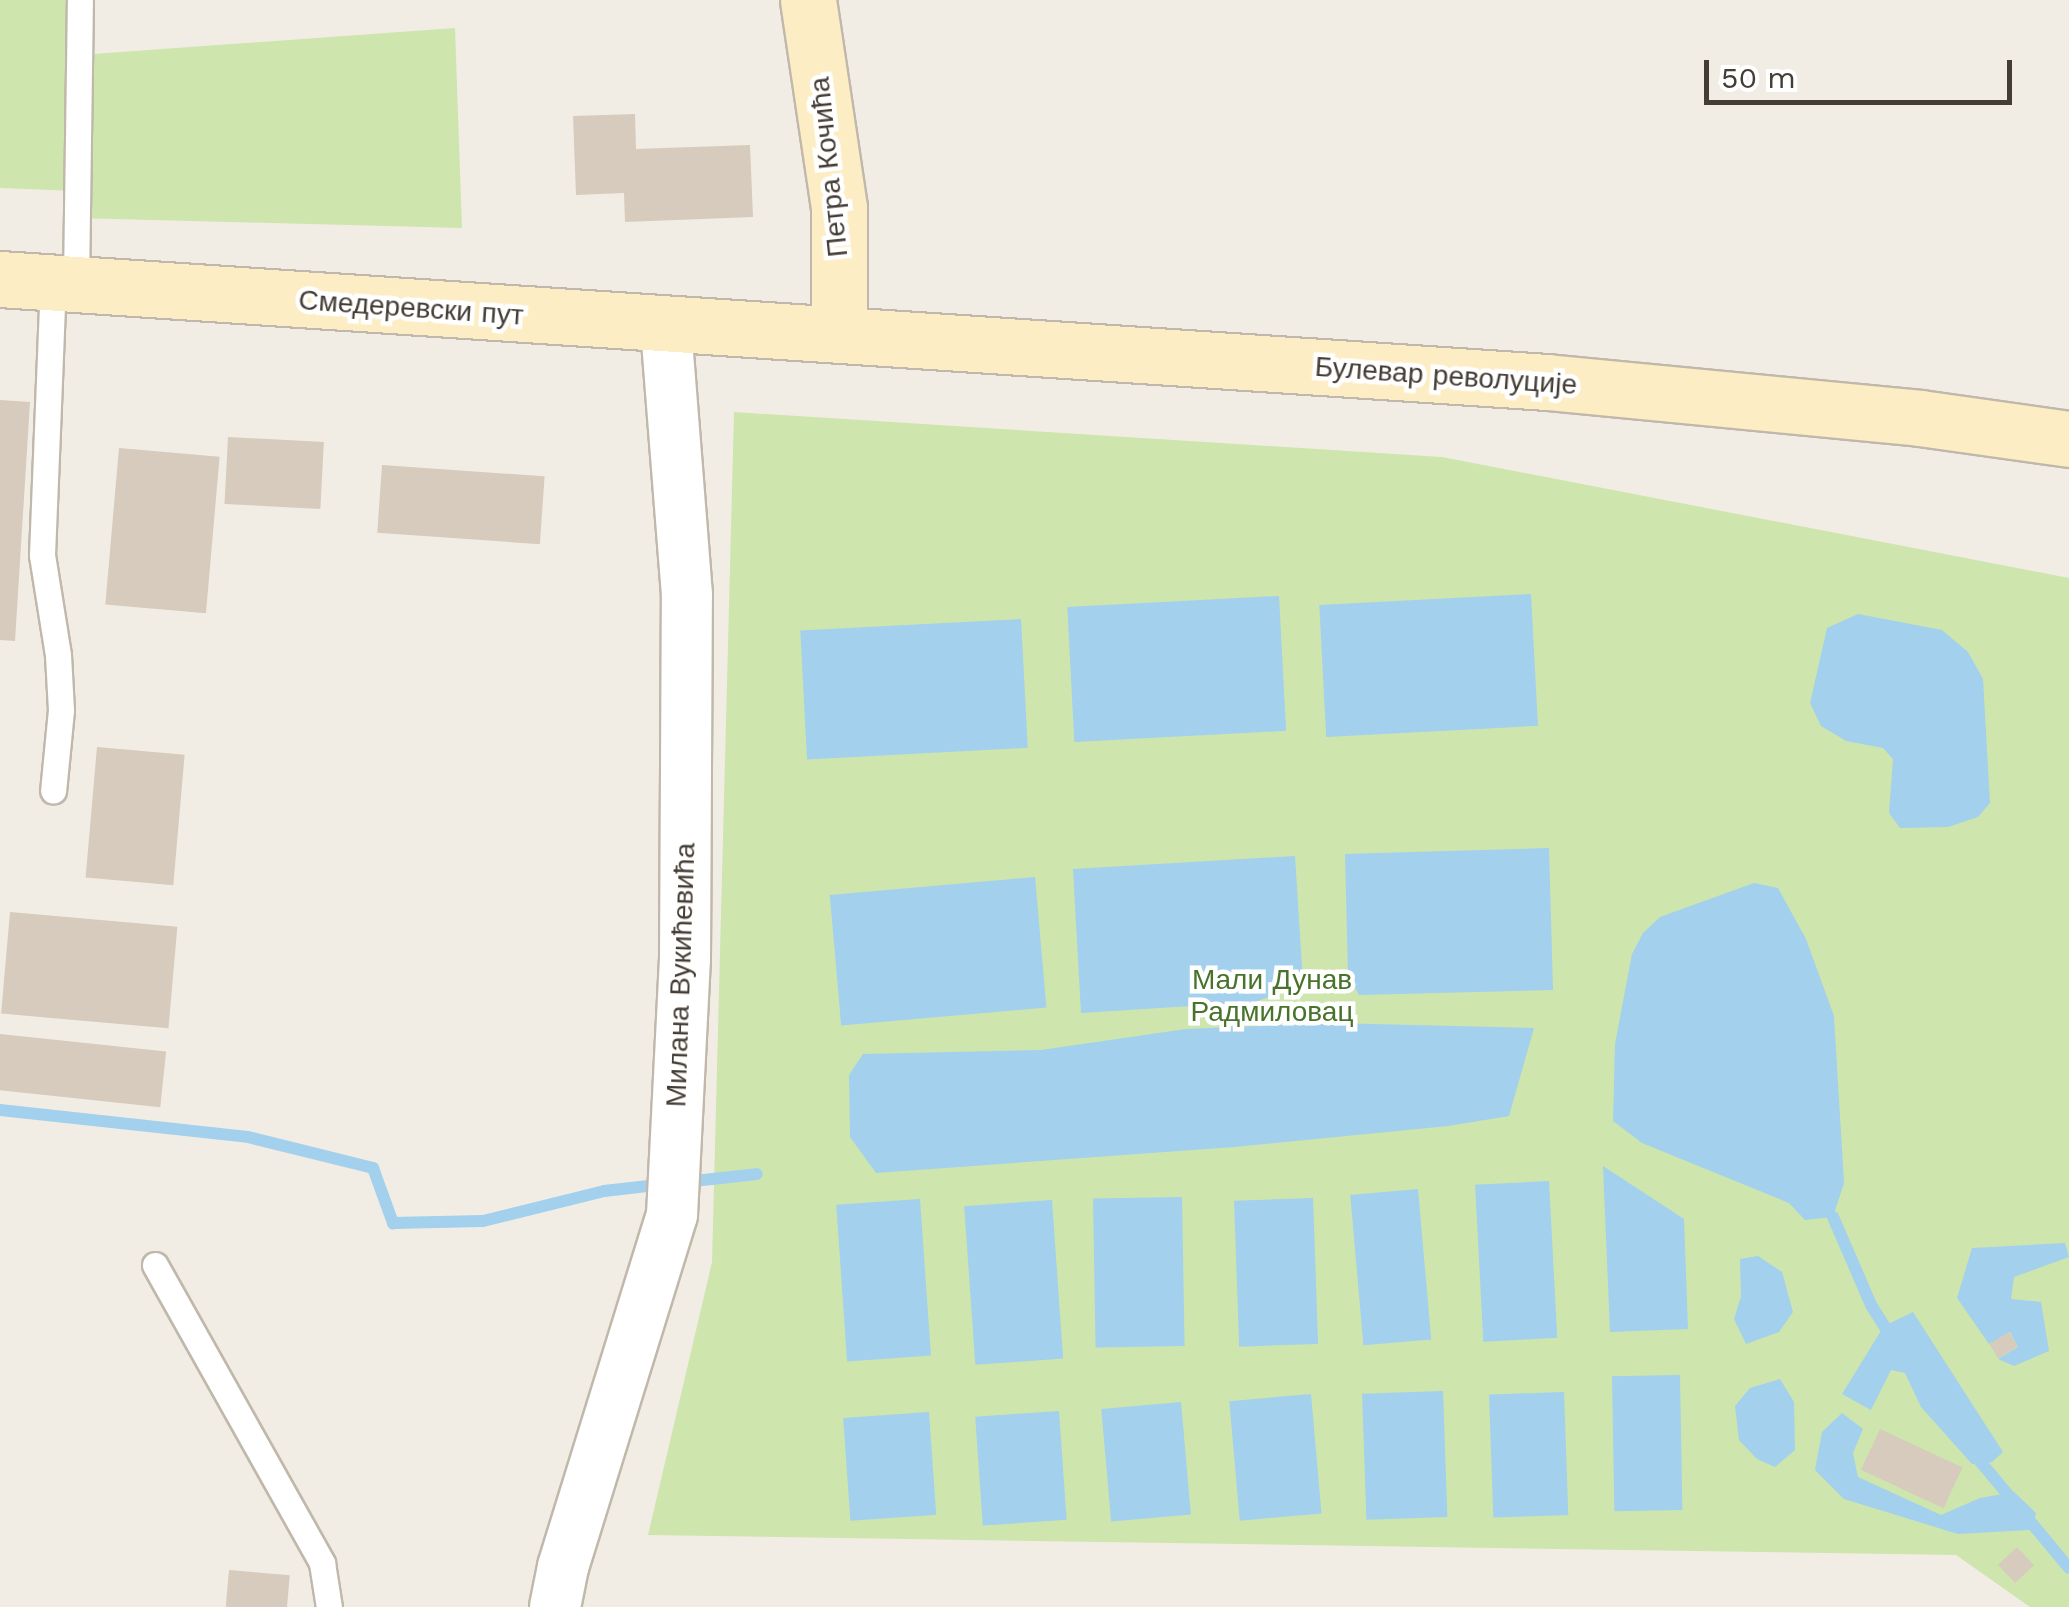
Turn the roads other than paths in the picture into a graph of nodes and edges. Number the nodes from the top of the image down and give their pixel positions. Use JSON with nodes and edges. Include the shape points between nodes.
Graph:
{"nodes":[{"id":1,"x":80,"y":0,"type":"edge"},
{"id":2,"x":808,"y":0,"type":"edge"},
{"id":3,"x":43,"y":281,"type":"edge"},
{"id":4,"x":666,"y":326,"type":"junction"},
{"id":5,"x":830,"y":334,"type":"junction"},
{"id":6,"x":2069,"y":439,"type":"edge"},
{"id":7,"x":53,"y":791,"type":"dead end"},
{"id":8,"x":155,"y":1265,"type":"dead end"},
{"id":9,"x":328,"y":1607,"type":"edge"},
{"id":10,"x":556,"y":1607,"type":"edge"}],
"edges":[{"from":1,"to":3,"type":"lane"},
{"from":2,"to":5,"type":"main road","name":"Петра Кочића","via":[[838,208]]},
{"from":3,"to":4,"type":"main road","name":"Смедеревски пут"},
{"from":3,"to":7,"type":"lane","via":[[42,555],[61,710]]},
{"from":4,"to":5,"type":"main road","name":"Смедеревски пут"},
{"from":4,"to":10,"type":"street","name":"Милана Вукићевића","via":[[687,595],[685,958],[672,1215]]},
{"from":5,"to":6,"type":"main road","name":"Булевар револуције","via":[[1547,382]]},
{"from":8,"to":9,"type":"lane","via":[[322,1564]]}]}
